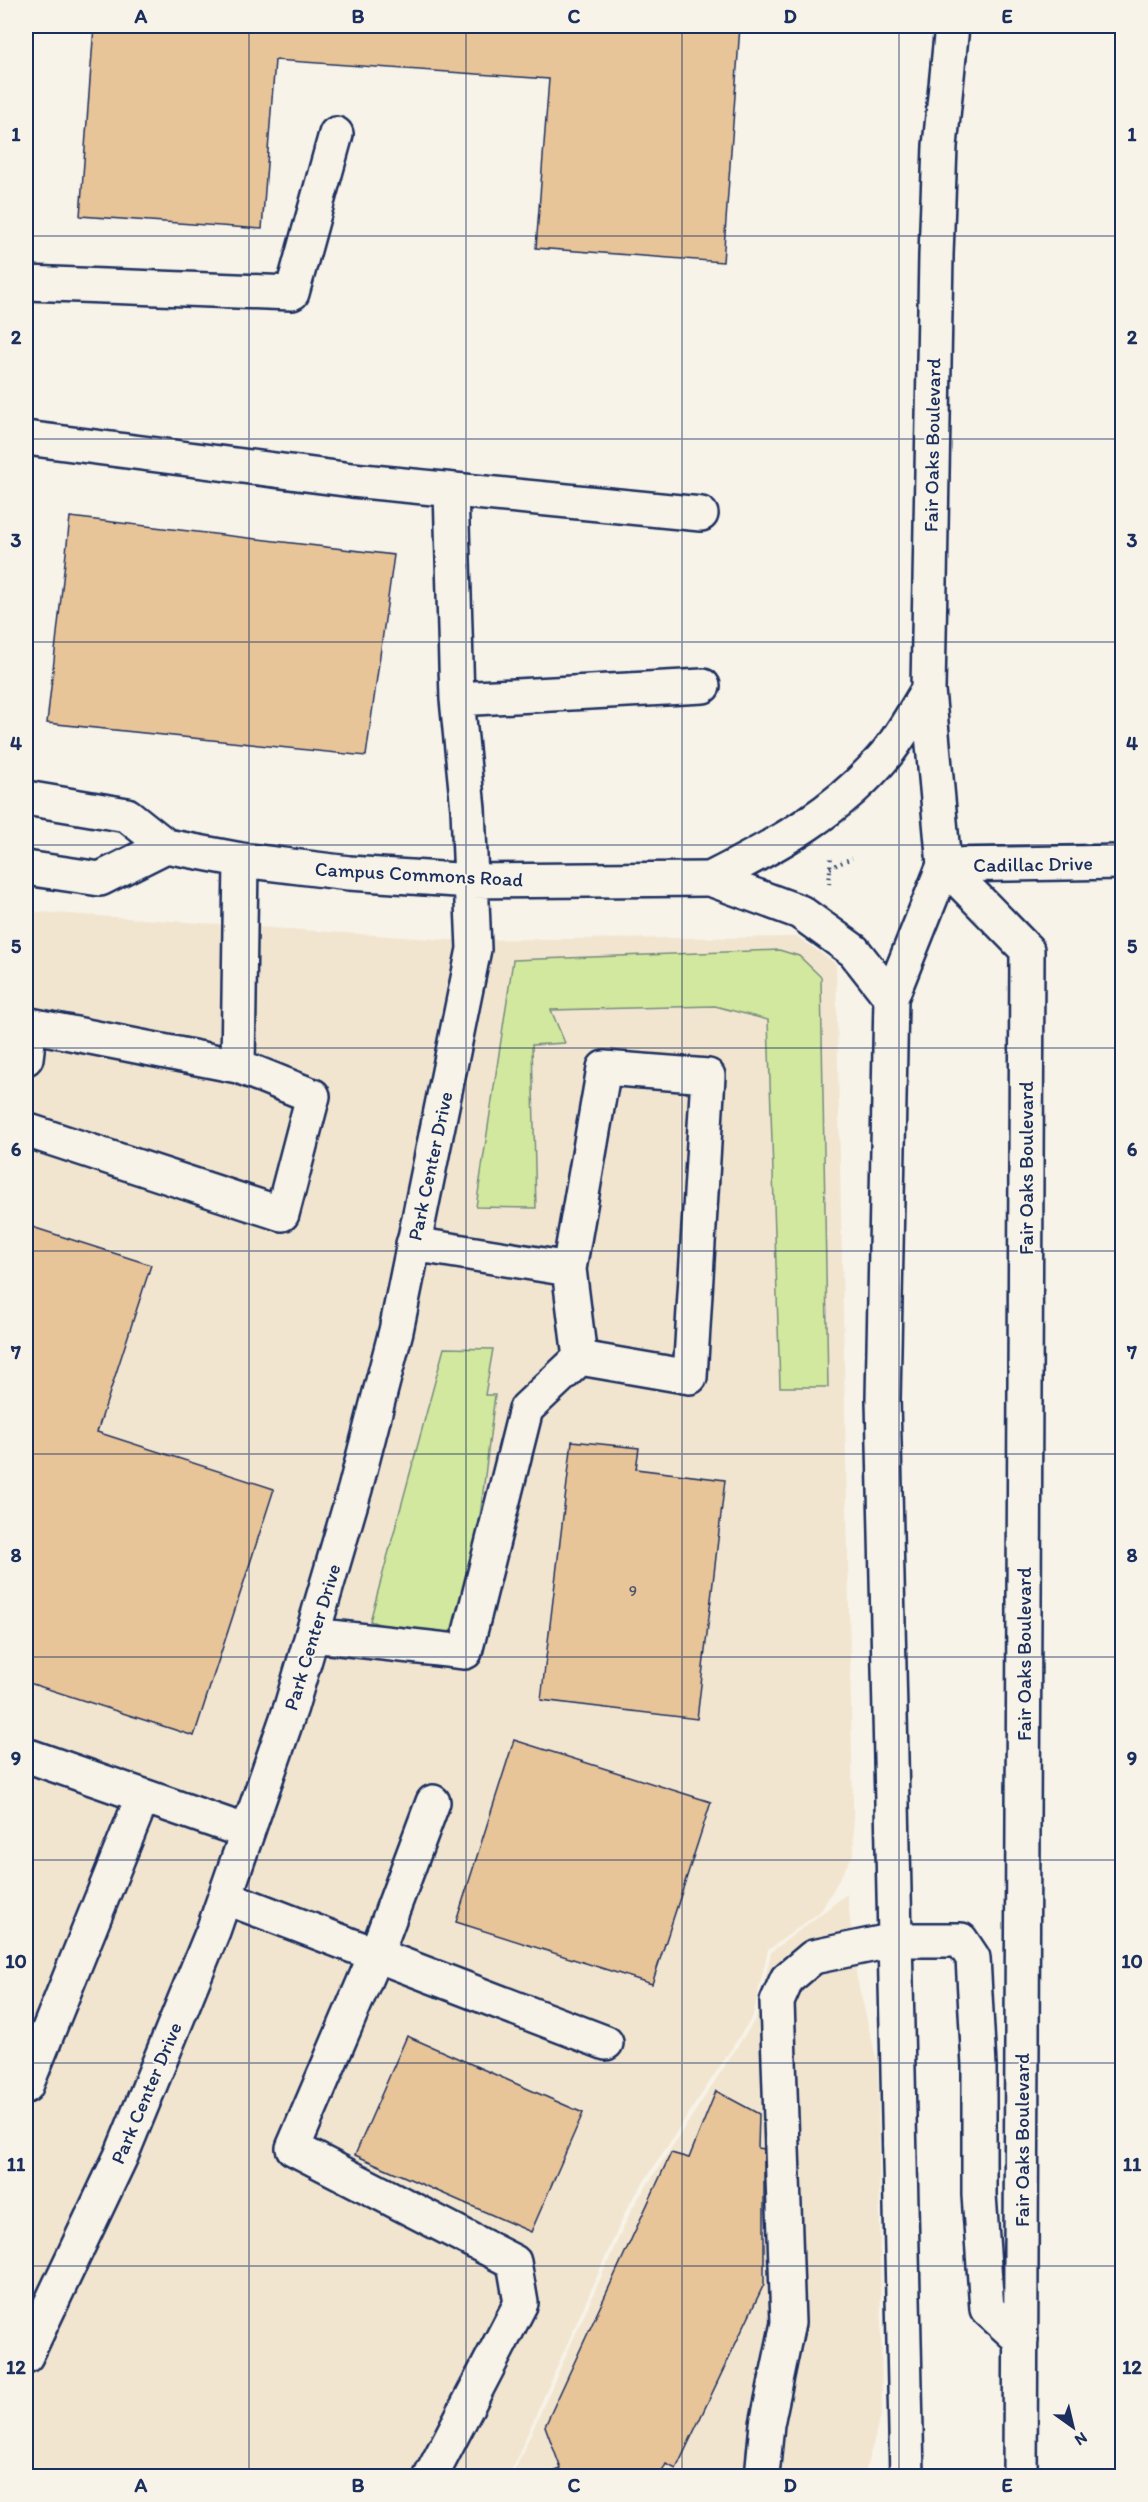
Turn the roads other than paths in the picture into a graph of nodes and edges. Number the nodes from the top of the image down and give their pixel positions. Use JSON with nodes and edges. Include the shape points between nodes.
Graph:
{"nodes":[{"id":1,"x":952,"y":26,"type":"edge"},
{"id":2,"x":336,"y":134,"type":"dead end"},
{"id":3,"x":26,"y":283,"type":"edge"},
{"id":4,"x":26,"y":438,"type":"edge"},
{"id":5,"x":451,"y":490,"type":"junction"},
{"id":6,"x":701,"y":514,"type":"dead end"},
{"id":7,"x":703,"y":686,"type":"dead end"},
{"id":8,"x":928,"y":690,"type":"junction"},
{"id":9,"x":457,"y":699,"type":"junction"},
{"id":10,"x":26,"y":798,"type":"edge"},
{"id":11,"x":166,"y":846,"type":"junction"},
{"id":12,"x":241,"y":860,"type":"junction"},
{"id":13,"x":1122,"y":862,"type":"edge"},
{"id":14,"x":944,"y":865,"type":"junction"},
{"id":15,"x":26,"y":868,"type":"edge"},
{"id":16,"x":710,"y":879,"type":"junction"},
{"id":17,"x":472,"y":881,"type":"junction"},
{"id":18,"x":891,"y":998,"type":"junction"},
{"id":19,"x":26,"y":1058,"type":"edge"},
{"id":20,"x":238,"y":1066,"type":"junction"},
{"id":21,"x":26,"y":1130,"type":"edge"},
{"id":22,"x":413,"y":1244,"type":"junction"},
{"id":23,"x":569,"y":1269,"type":"junction"},
{"id":24,"x":580,"y":1358,"type":"junction"},
{"id":25,"x":312,"y":1635,"type":"junction"},
{"id":26,"x":26,"y":1755,"type":"edge"},
{"id":27,"x":144,"y":1796,"type":"junction"},
{"id":28,"x":433,"y":1802,"type":"dead end"},
{"id":29,"x":247,"y":1832,"type":"junction"},
{"id":30,"x":225,"y":1897,"type":"junction"},
{"id":31,"x":895,"y":1940,"type":"junction"},
{"id":32,"x":376,"y":1954,"type":"junction"},
{"id":33,"x":606,"y":2043,"type":"dead end"},
{"id":34,"x":26,"y":2086,"type":"edge"},
{"id":35,"x":30,"y":2337,"type":"edge"},
{"id":36,"x":1021,"y":2340,"type":"junction"},
{"id":37,"x":431,"y":2476,"type":"edge"},
{"id":38,"x":762,"y":2476,"type":"edge"},
{"id":39,"x":907,"y":2476,"type":"edge"},
{"id":40,"x":1020,"y":2476,"type":"edge"}],
"edges":[{"from":1,"to":8,"type":"main road","name":"Fair Oaks Boulevard","via":[[940,146],[936,255]]},
{"from":2,"to":3,"type":"main road","via":[[292,293]]},
{"from":4,"to":5,"type":"main road"},
{"from":5,"to":6,"type":"main road"},
{"from":5,"to":9,"type":"main road","name":"Park Center Drive"},
{"from":7,"to":9,"type":"main road"},
{"from":8,"to":14,"type":"main road","name":"Fair Oaks Boulevard"},
{"from":8,"to":16,"type":"main road","via":[[888,752],[839,803],[780,843]]},
{"from":9,"to":17,"type":"main road","name":"Park Center Drive"},
{"from":10,"to":11,"type":"main road","name":"Campus Commons Road","via":[[127,815]]},
{"from":11,"to":12,"type":"main road","name":"Campus Commons Road"},
{"from":11,"to":15,"type":"main road","via":[[100,879]]},
{"from":12,"to":17,"type":"main road","name":"Campus Commons Road","via":[[349,873]]},
{"from":12,"to":20,"type":"main road"},
{"from":13,"to":14,"type":"main road","name":"Cadillac Drive"},
{"from":14,"to":18,"type":"main road","name":"Fair Oaks Boulevard"},
{"from":14,"to":36,"type":"main road","name":"Fair Oaks Boulevard","via":[[1027,950]]},
{"from":16,"to":17,"type":"main road","name":"Campus Commons Road"},
{"from":16,"to":18,"type":"main road","via":[[800,912],[854,951]]},
{"from":17,"to":22,"type":"main road","name":"Park Center Drive","via":[[474,950]]},
{"from":18,"to":31,"type":"main road","name":"Fair Oaks Boulevard","via":[[884,1399]]},
{"from":19,"to":20,"type":"main road","via":[[30,1025]]},
{"from":20,"to":21,"type":"main road","via":[[313,1096],[282,1214]]},
{"from":22,"to":23,"type":"main road"},
{"from":22,"to":25,"type":"main road","name":"Park Center Drive","via":[[396,1331],[356,1489]]},
{"from":23,"to":24,"type":"main road"},
{"from":23,"to":24,"type":"main road","via":[[604,1068],[708,1076],[690,1377]]},
{"from":24,"to":25,"type":"main road","via":[[526,1409],[465,1652]]},
{"from":25,"to":29,"type":"main road","name":"Park Center Drive"},
{"from":26,"to":27,"type":"main road"},
{"from":27,"to":29,"type":"main road"},
{"from":27,"to":34,"type":"main road"},
{"from":28,"to":32,"type":"main road"},
{"from":29,"to":30,"type":"main road","name":"Park Center Drive"},
{"from":30,"to":32,"type":"main road"},
{"from":30,"to":35,"type":"main road","name":"Park Center Drive","via":[[121,2156]]},
{"from":31,"to":36,"type":"main road","via":[[961,1940],[973,1958],[987,2309]]},
{"from":31,"to":38,"type":"main road","via":[[813,1957],[787,1979],[777,2002],[788,2323],[767,2424]]},
{"from":31,"to":39,"type":"main road","name":"Fair Oaks Boulevard"},
{"from":32,"to":33,"type":"main road"},
{"from":32,"to":37,"type":"main road","via":[[293,2148],[514,2262],[521,2303]]},
{"from":36,"to":40,"type":"main road","name":"Fair Oaks Boulevard"}]}
